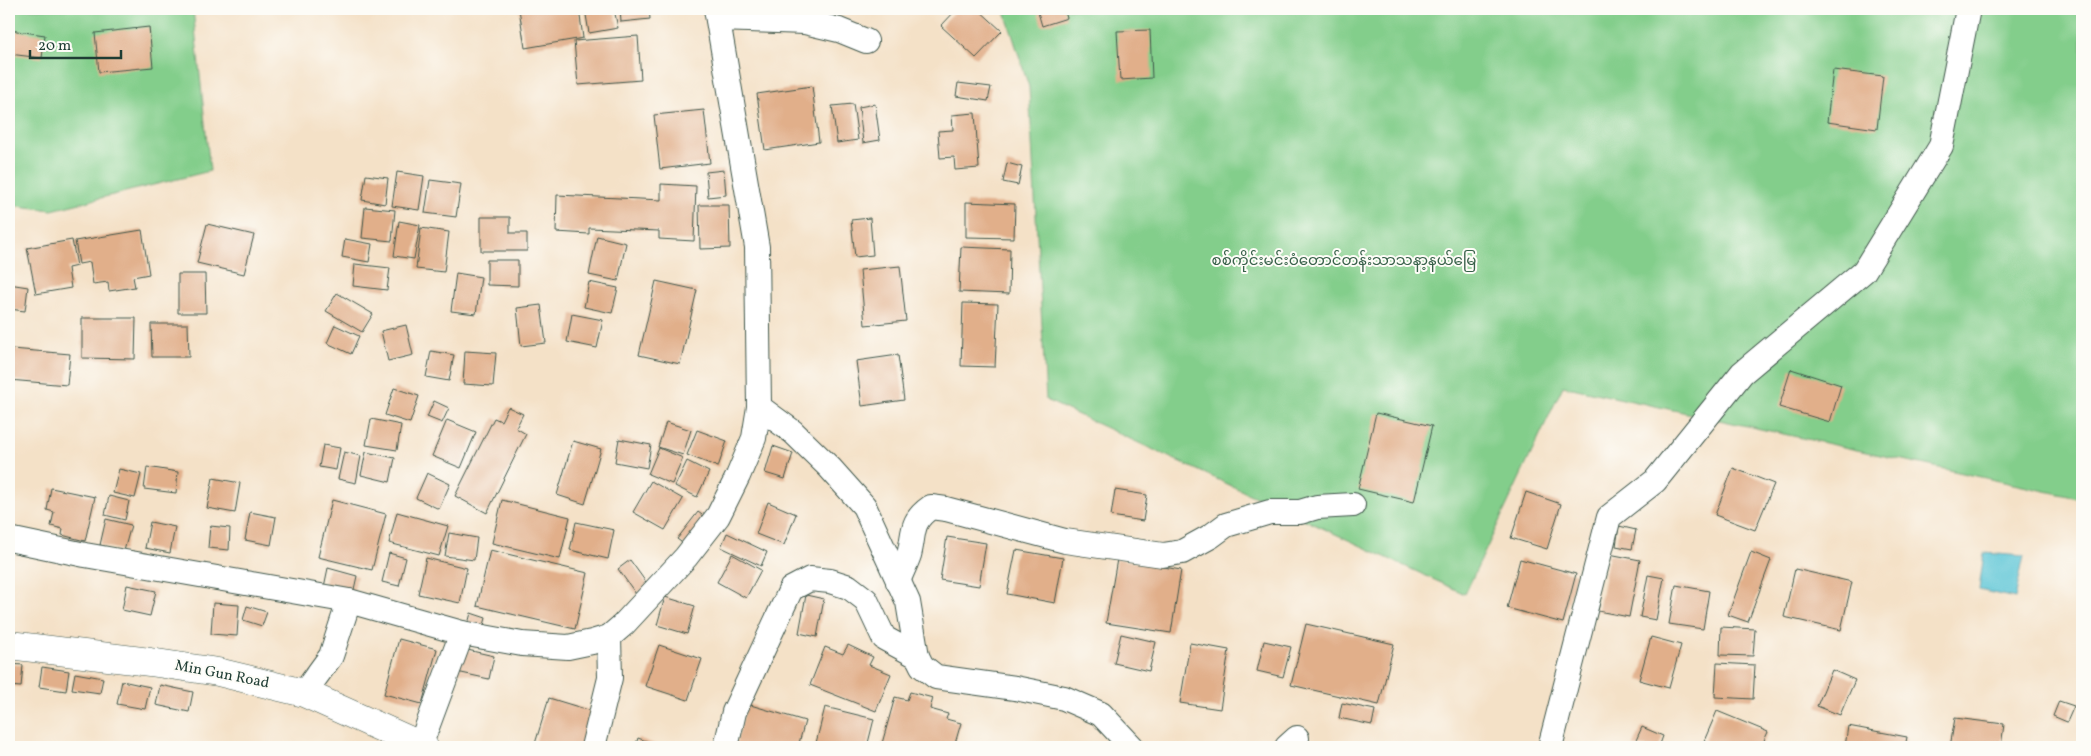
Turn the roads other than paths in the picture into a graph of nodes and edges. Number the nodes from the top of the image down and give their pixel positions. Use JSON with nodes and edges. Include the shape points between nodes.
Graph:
{"nodes":[{"id":1,"x":1968,"y":9,"type":"edge"},
{"id":2,"x":717,"y":14,"type":"edge"},
{"id":3,"x":866,"y":41,"type":"dead end"},
{"id":4,"x":759,"y":407,"type":"junction"},
{"id":5,"x":1353,"y":505,"type":"dead end"},
{"id":6,"x":9,"y":539,"type":"edge"},
{"id":7,"x":898,"y":582,"type":"junction"},
{"id":8,"x":349,"y":601,"type":"junction"},
{"id":9,"x":462,"y":633,"type":"junction"},
{"id":10,"x":609,"y":637,"type":"junction"},
{"id":11,"x":9,"y":645,"type":"edge"},
{"id":12,"x":917,"y":656,"type":"junction"},
{"id":13,"x":304,"y":693,"type":"junction"},
{"id":14,"x":422,"y":746,"type":"edge"},
{"id":15,"x":593,"y":747,"type":"edge"},
{"id":16,"x":726,"y":747,"type":"edge"},
{"id":17,"x":1132,"y":747,"type":"edge"},
{"id":18,"x":1550,"y":747,"type":"edge"}],
"edges":[{"from":1,"to":18,"type":"street","via":[[1941,146],[1864,271],[1742,373],[1655,481],[1609,517]]},
{"from":2,"to":3,"type":"street","via":[[805,22]]},
{"from":2,"to":4,"type":"street","via":[[757,247]]},
{"from":4,"to":7,"type":"street","via":[[793,432],[864,506]]},
{"from":4,"to":10,"type":"street","via":[[754,438],[718,516],[686,557]]},
{"from":5,"to":7,"type":"street","via":[[1317,507],[1300,512],[1270,512],[1226,525],[1182,552],[1163,555],[1065,541],[946,508],[931,507],[920,514],[914,526]]},
{"from":6,"to":8,"type":"street"},
{"from":7,"to":12,"type":"street","via":[[908,602]]},
{"from":8,"to":9,"type":"street"},
{"from":8,"to":13,"type":"street","via":[[330,656]]},
{"from":9,"to":10,"type":"street","via":[[522,644],[568,647]]},
{"from":9,"to":14,"type":"street"},
{"from":10,"to":15,"type":"street","via":[[610,678]]},
{"from":11,"to":13,"type":"street","name":"Min Gun Road","via":[[218,672]]},
{"from":12,"to":16,"type":"street","via":[[884,638],[866,600],[849,587],[810,579],[791,589],[734,712]]},
{"from":12,"to":17,"type":"street","via":[[922,666],[936,677],[1045,694],[1087,707],[1101,714]]},
{"from":13,"to":14,"type":"street","name":"Min Gun Road"}]}
